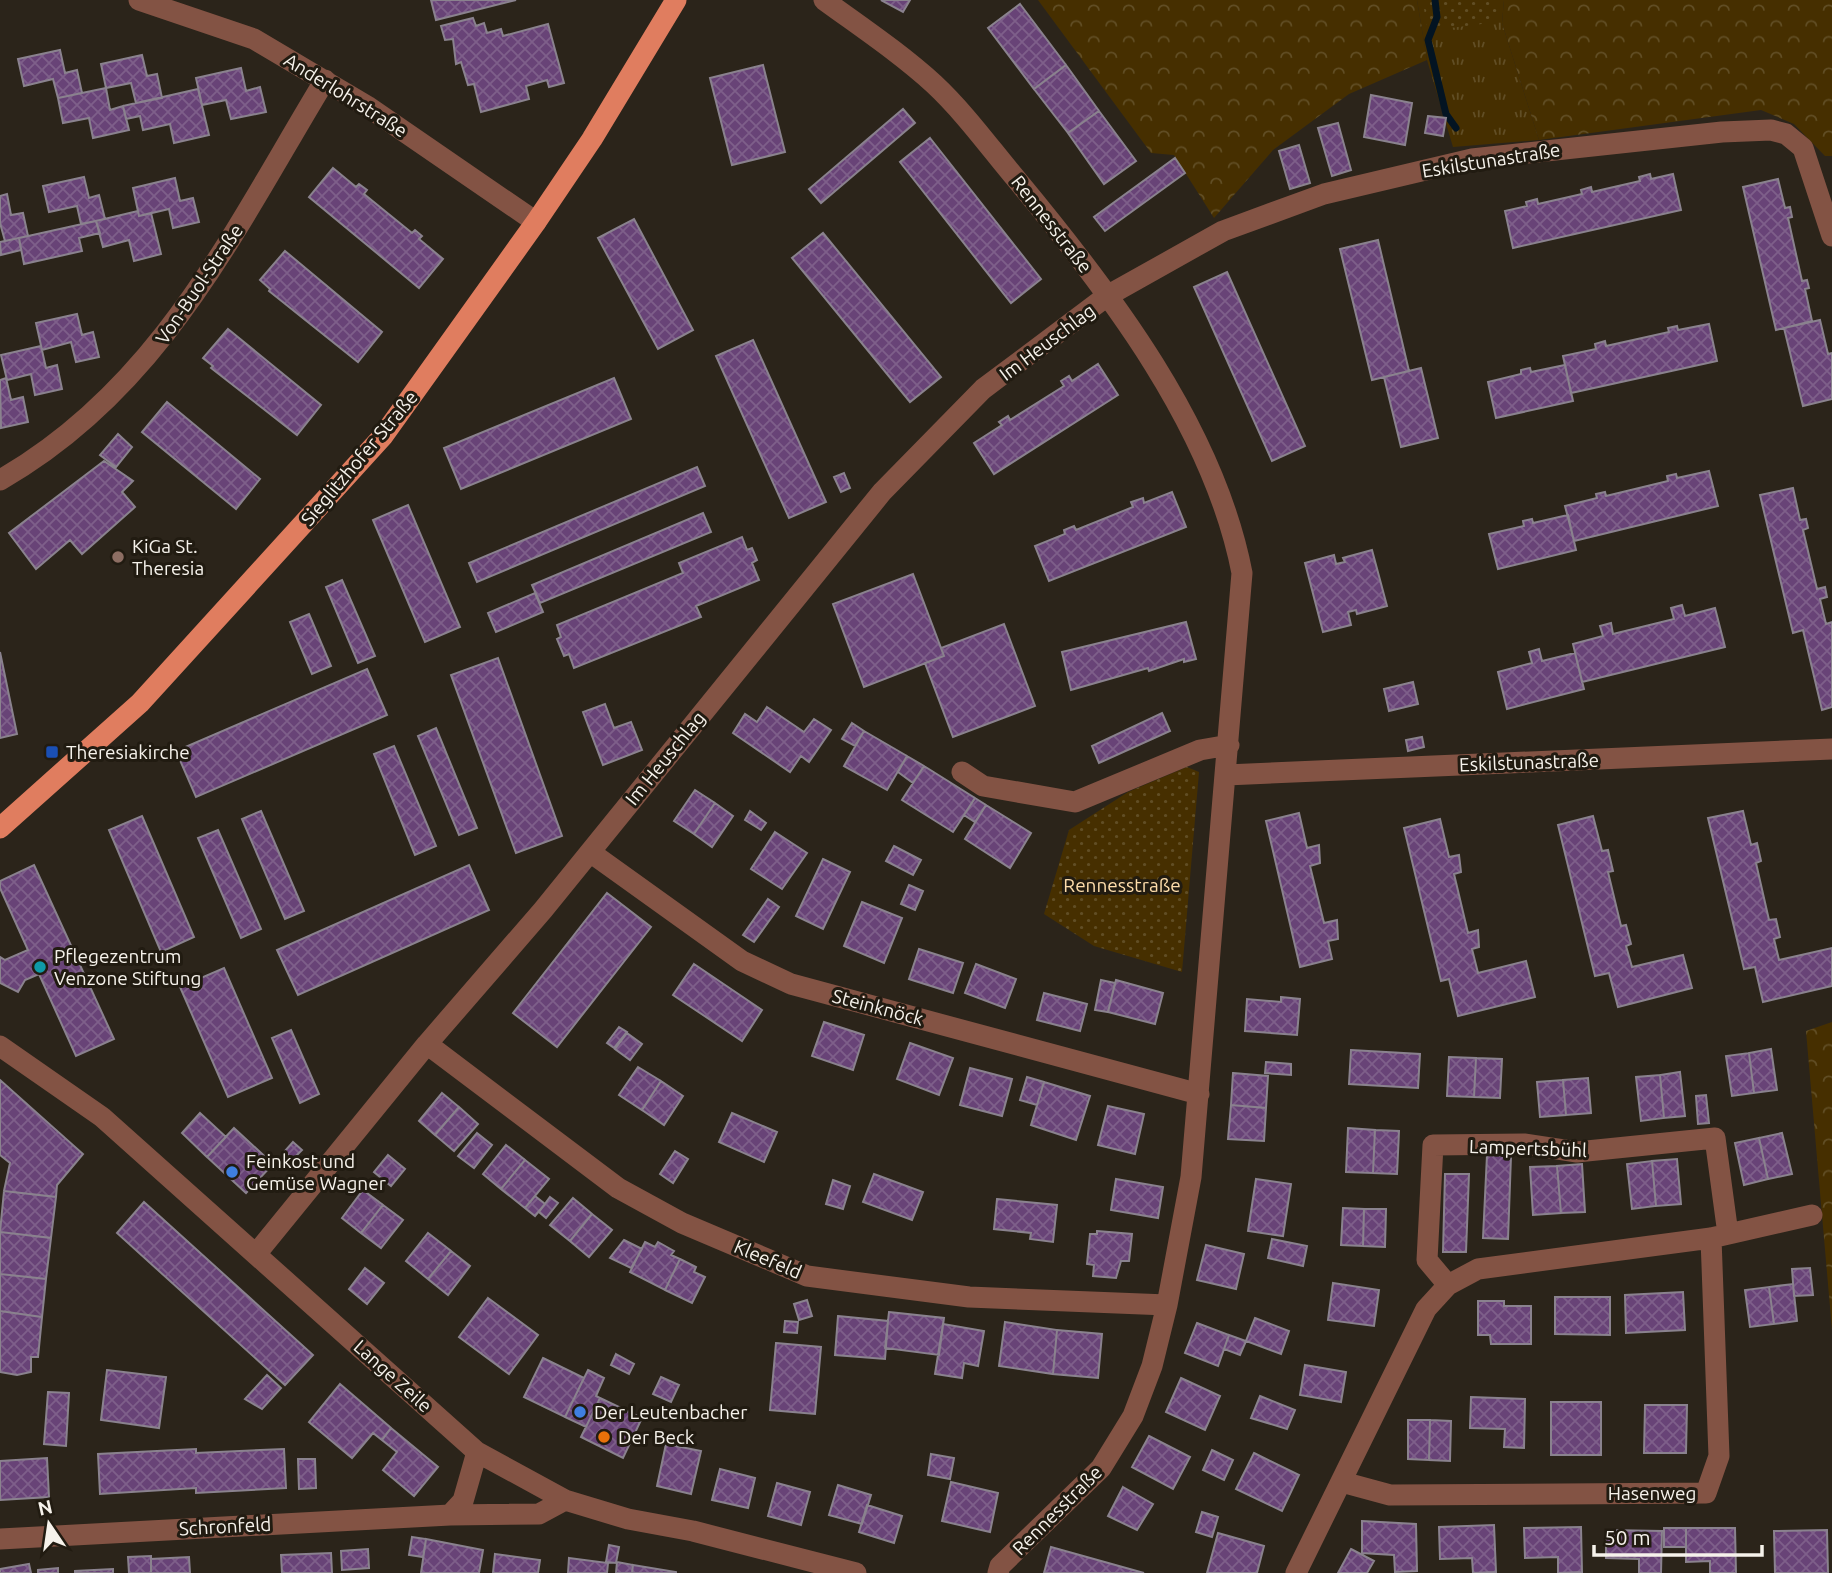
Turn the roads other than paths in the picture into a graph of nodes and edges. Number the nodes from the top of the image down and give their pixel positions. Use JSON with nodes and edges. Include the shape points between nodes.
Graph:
{"nodes":[{"id":1,"x":139,"y":0,"type":"edge"},
{"id":2,"x":676,"y":0,"type":"edge"},
{"id":3,"x":824,"y":0,"type":"edge"},
{"id":4,"x":325,"y":80,"type":"junction"},
{"id":5,"x":536,"y":222,"type":"junction"},
{"id":6,"x":1832,"y":236,"type":"edge"},
{"id":7,"x":1107,"y":296,"type":"junction"},
{"id":8,"x":0,"y":480,"type":"edge"},
{"id":9,"x":1229,"y":745,"type":"junction"},
{"id":10,"x":1832,"y":749,"type":"edge"},
{"id":11,"x":962,"y":772,"type":"dead end"},
{"id":12,"x":1226,"y":775,"type":"junction"},
{"id":13,"x":0,"y":828,"type":"edge"},
{"id":14,"x":590,"y":852,"type":"junction"},
{"id":15,"x":427,"y":1044,"type":"junction"},
{"id":16,"x":0,"y":1046,"type":"edge"},
{"id":17,"x":1199,"y":1094,"type":"junction"},
{"id":18,"x":1812,"y":1215,"type":"dead end"},
{"id":19,"x":1719,"y":1236,"type":"junction"},
{"id":20,"x":256,"y":1254,"type":"junction"},
{"id":21,"x":1448,"y":1285,"type":"junction"},
{"id":22,"x":1167,"y":1305,"type":"junction"},
{"id":23,"x":477,"y":1452,"type":"junction"},
{"id":24,"x":1342,"y":1482,"type":"junction"},
{"id":25,"x":565,"y":1500,"type":"junction"},
{"id":26,"x":450,"y":1515,"type":"junction"},
{"id":27,"x":0,"y":1539,"type":"edge"},
{"id":28,"x":856,"y":1573,"type":"edge"},
{"id":29,"x":998,"y":1573,"type":"edge"},
{"id":30,"x":1296,"y":1573,"type":"edge"}],
"edges":[{"from":1,"to":4,"type":"street","name":"Anderlohrstraße","via":[[254,39]]},
{"from":2,"to":5,"type":"main road","name":"Sieglitzhofer Straße"},
{"from":3,"to":7,"type":"street","name":"Rennesstraße","via":[[910,64],[954,104],[1076,251]]},
{"from":4,"to":5,"type":"street","name":"Anderlohrstraße"},
{"from":4,"to":8,"type":"street","name":"Von-Buol-Straße","via":[[212,270],[161,342],[68,435]]},
{"from":5,"to":13,"type":"main road","name":"Sieglitzhofer Straße","via":[[383,436],[140,703]]},
{"from":6,"to":7,"type":"street","name":"Eskilstunastraße","via":[[1802,148],[1786,134],[1771,130],[1722,132],[1472,159],[1324,194],[1223,231]]},
{"from":7,"to":9,"type":"street","name":"Rennesstraße","via":[[1207,462],[1236,541],[1242,596]]},
{"from":7,"to":14,"type":"street","name":"Im Heuschlag","via":[[983,389],[895,478]]},
{"from":9,"to":11,"type":"street","via":[[1200,750],[1074,802],[983,786]]},
{"from":9,"to":12,"type":"street","name":"Rennesstraße"},
{"from":10,"to":12,"type":"street","name":"Eskilstunastraße"},
{"from":12,"to":17,"type":"street","name":"Rennesstraße"},
{"from":14,"to":15,"type":"street","name":"Im Heuschlag"},
{"from":14,"to":17,"type":"street","name":"Steinknöck","via":[[742,961],[790,984]]},
{"from":15,"to":20,"type":"street","name":"Im Heuschlag"},
{"from":15,"to":22,"type":"street","name":"Kleefeld","via":[[618,1188],[682,1223],[807,1276],[969,1297]]},
{"from":16,"to":20,"type":"street","name":"Lange Zeile","via":[[102,1116]]},
{"from":17,"to":22,"type":"street","name":"Rennesstraße","via":[[1192,1177]]},
{"from":18,"to":19,"type":"street"},
{"from":19,"to":21,"type":"street","via":[[1478,1269]]},
{"from":19,"to":21,"type":"street","name":"Lampertsbühl","via":[[1715,1138],[1577,1152],[1524,1144],[1433,1145],[1427,1260]]},
{"from":19,"to":24,"type":"street","name":"Hasenweg","via":[[1719,1456],[1706,1493],[1390,1495]]},
{"from":20,"to":23,"type":"street","name":"Lange Zeile"},
{"from":21,"to":24,"type":"street","via":[[1426,1309]]},
{"from":22,"to":29,"type":"street","name":"Rennesstraße","via":[[1152,1366],[1133,1416],[1101,1468]]},
{"from":23,"to":25,"type":"street","name":"Lange Zeile"},
{"from":23,"to":26,"type":"street","via":[[463,1502]]},
{"from":24,"to":30,"type":"street"},
{"from":25,"to":26,"type":"street","name":"Schronfeld","via":[[539,1514]]},
{"from":25,"to":28,"type":"street","name":"Lange Zeile"},
{"from":26,"to":27,"type":"street","name":"Schronfeld"}]}
